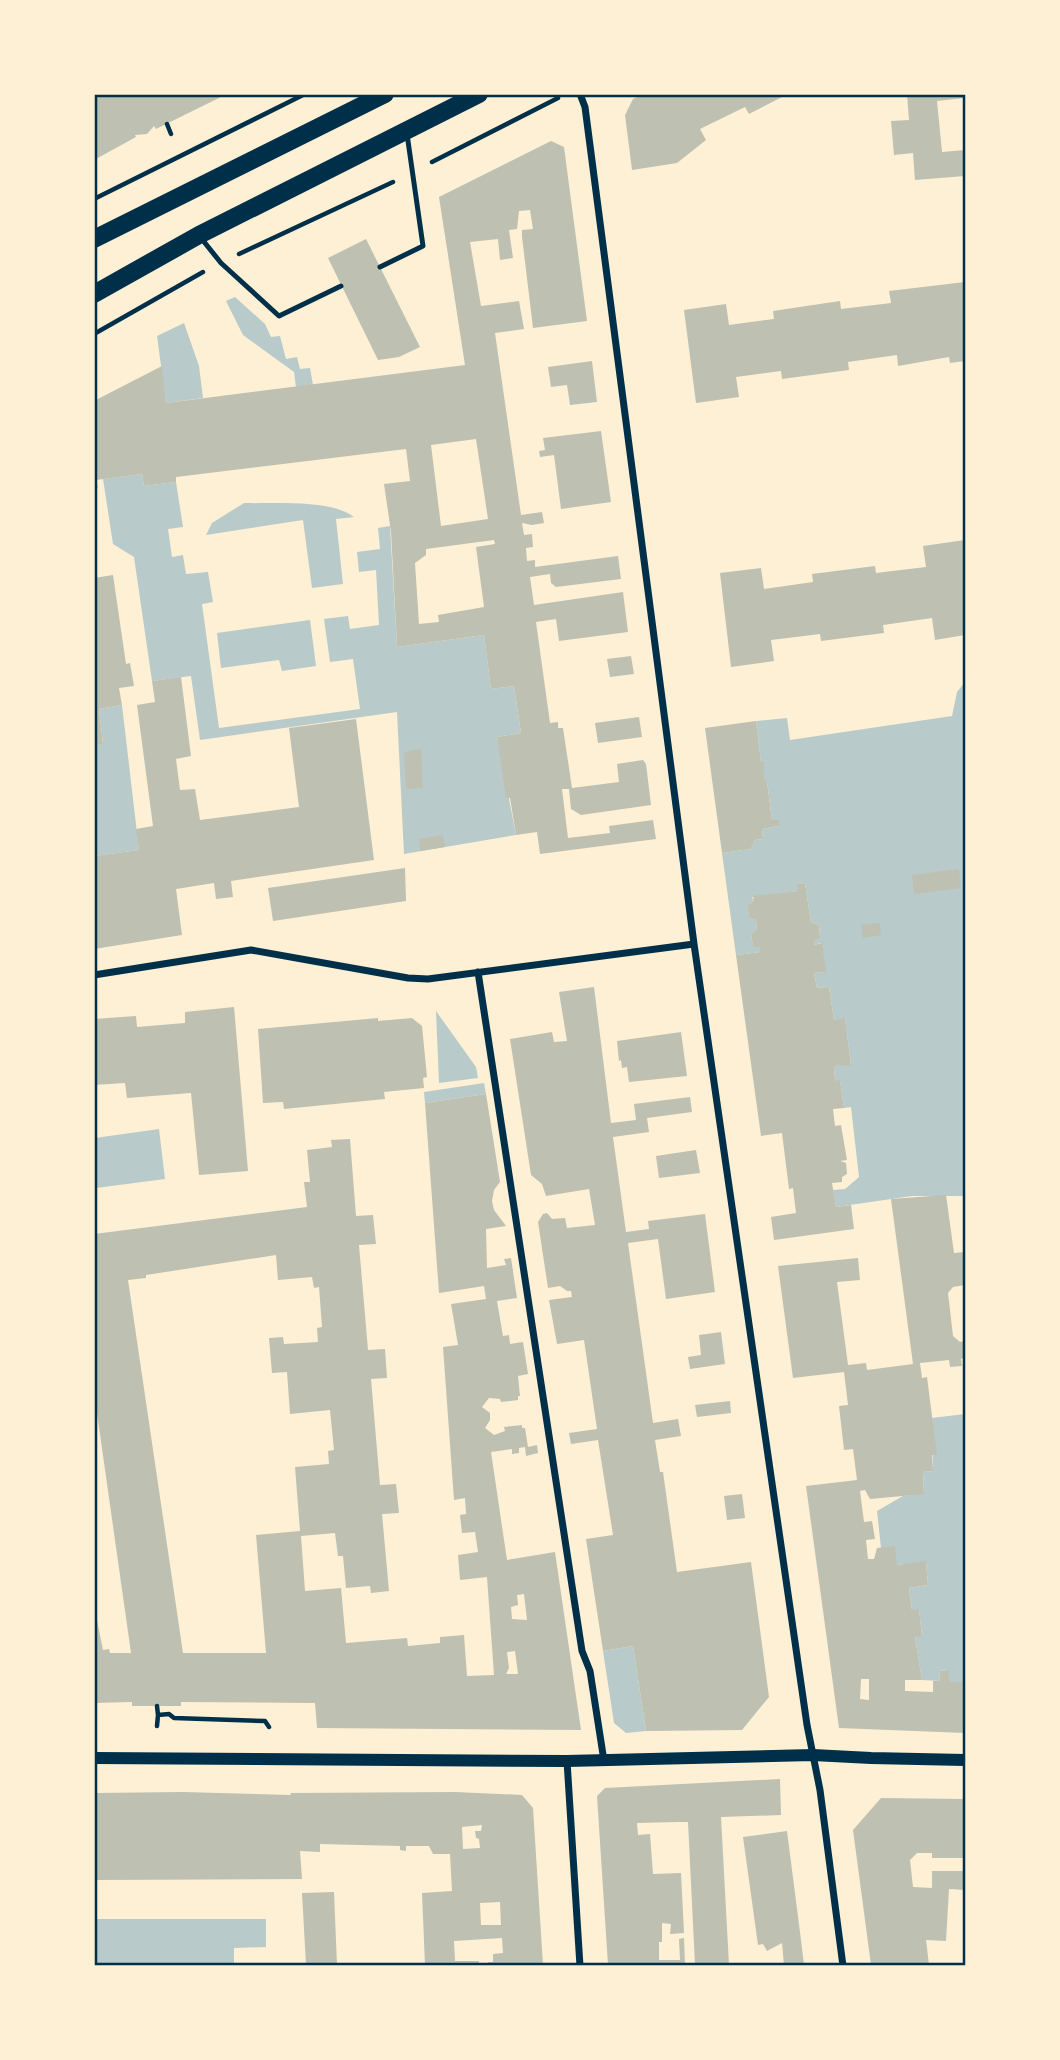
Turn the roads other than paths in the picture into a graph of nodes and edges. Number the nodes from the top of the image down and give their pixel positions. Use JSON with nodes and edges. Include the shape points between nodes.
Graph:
{"nodes":[{"id":1,"x":385,"y":94,"type":"edge"},
{"id":2,"x":479,"y":94,"type":"edge"},
{"id":3,"x":580,"y":94,"type":"edge"},
{"id":4,"x":407,"y":132,"type":"junction"},
{"id":5,"x":199,"y":236,"type":"junction"},
{"id":6,"x":94,"y":239,"type":"edge"},
{"id":7,"x":380,"y":267,"type":"dead end"},
{"id":8,"x":341,"y":286,"type":"dead end"},
{"id":9,"x":94,"y":294,"type":"edge"},
{"id":10,"x":694,"y":944,"type":"junction"},
{"id":11,"x":478,"y":972,"type":"junction"},
{"id":12,"x":94,"y":975,"type":"edge"},
{"id":13,"x":813,"y":1755,"type":"junction"},
{"id":14,"x":94,"y":1758,"type":"edge"},
{"id":15,"x":965,"y":1760,"type":"edge"},
{"id":16,"x":567,"y":1761,"type":"junction"},
{"id":17,"x":604,"y":1761,"type":"junction"},
{"id":18,"x":580,"y":1965,"type":"edge"},
{"id":19,"x":844,"y":1965,"type":"edge"}],
"edges":[{"from":1,"to":6,"type":"main road"},
{"from":2,"to":4,"type":"main road"},
{"from":3,"to":10,"type":"street"},
{"from":4,"to":5,"type":"main road"},
{"from":4,"to":7,"type":"lane","via":[[423,246]]},
{"from":5,"to":8,"type":"lane","via":[[221,263],[279,316]]},
{"from":5,"to":9,"type":"main road"},
{"from":10,"to":11,"type":"street"},
{"from":10,"to":13,"type":"street"},
{"from":11,"to":12,"type":"street","via":[[408,978],[251,950]]},
{"from":11,"to":17,"type":"street","via":[[582,1651],[590,1671]]},
{"from":13,"to":15,"type":"street"},
{"from":13,"to":17,"type":"street"},
{"from":13,"to":19,"type":"street"},
{"from":14,"to":16,"type":"street"},
{"from":16,"to":17,"type":"street"},
{"from":16,"to":18,"type":"street"}]}
